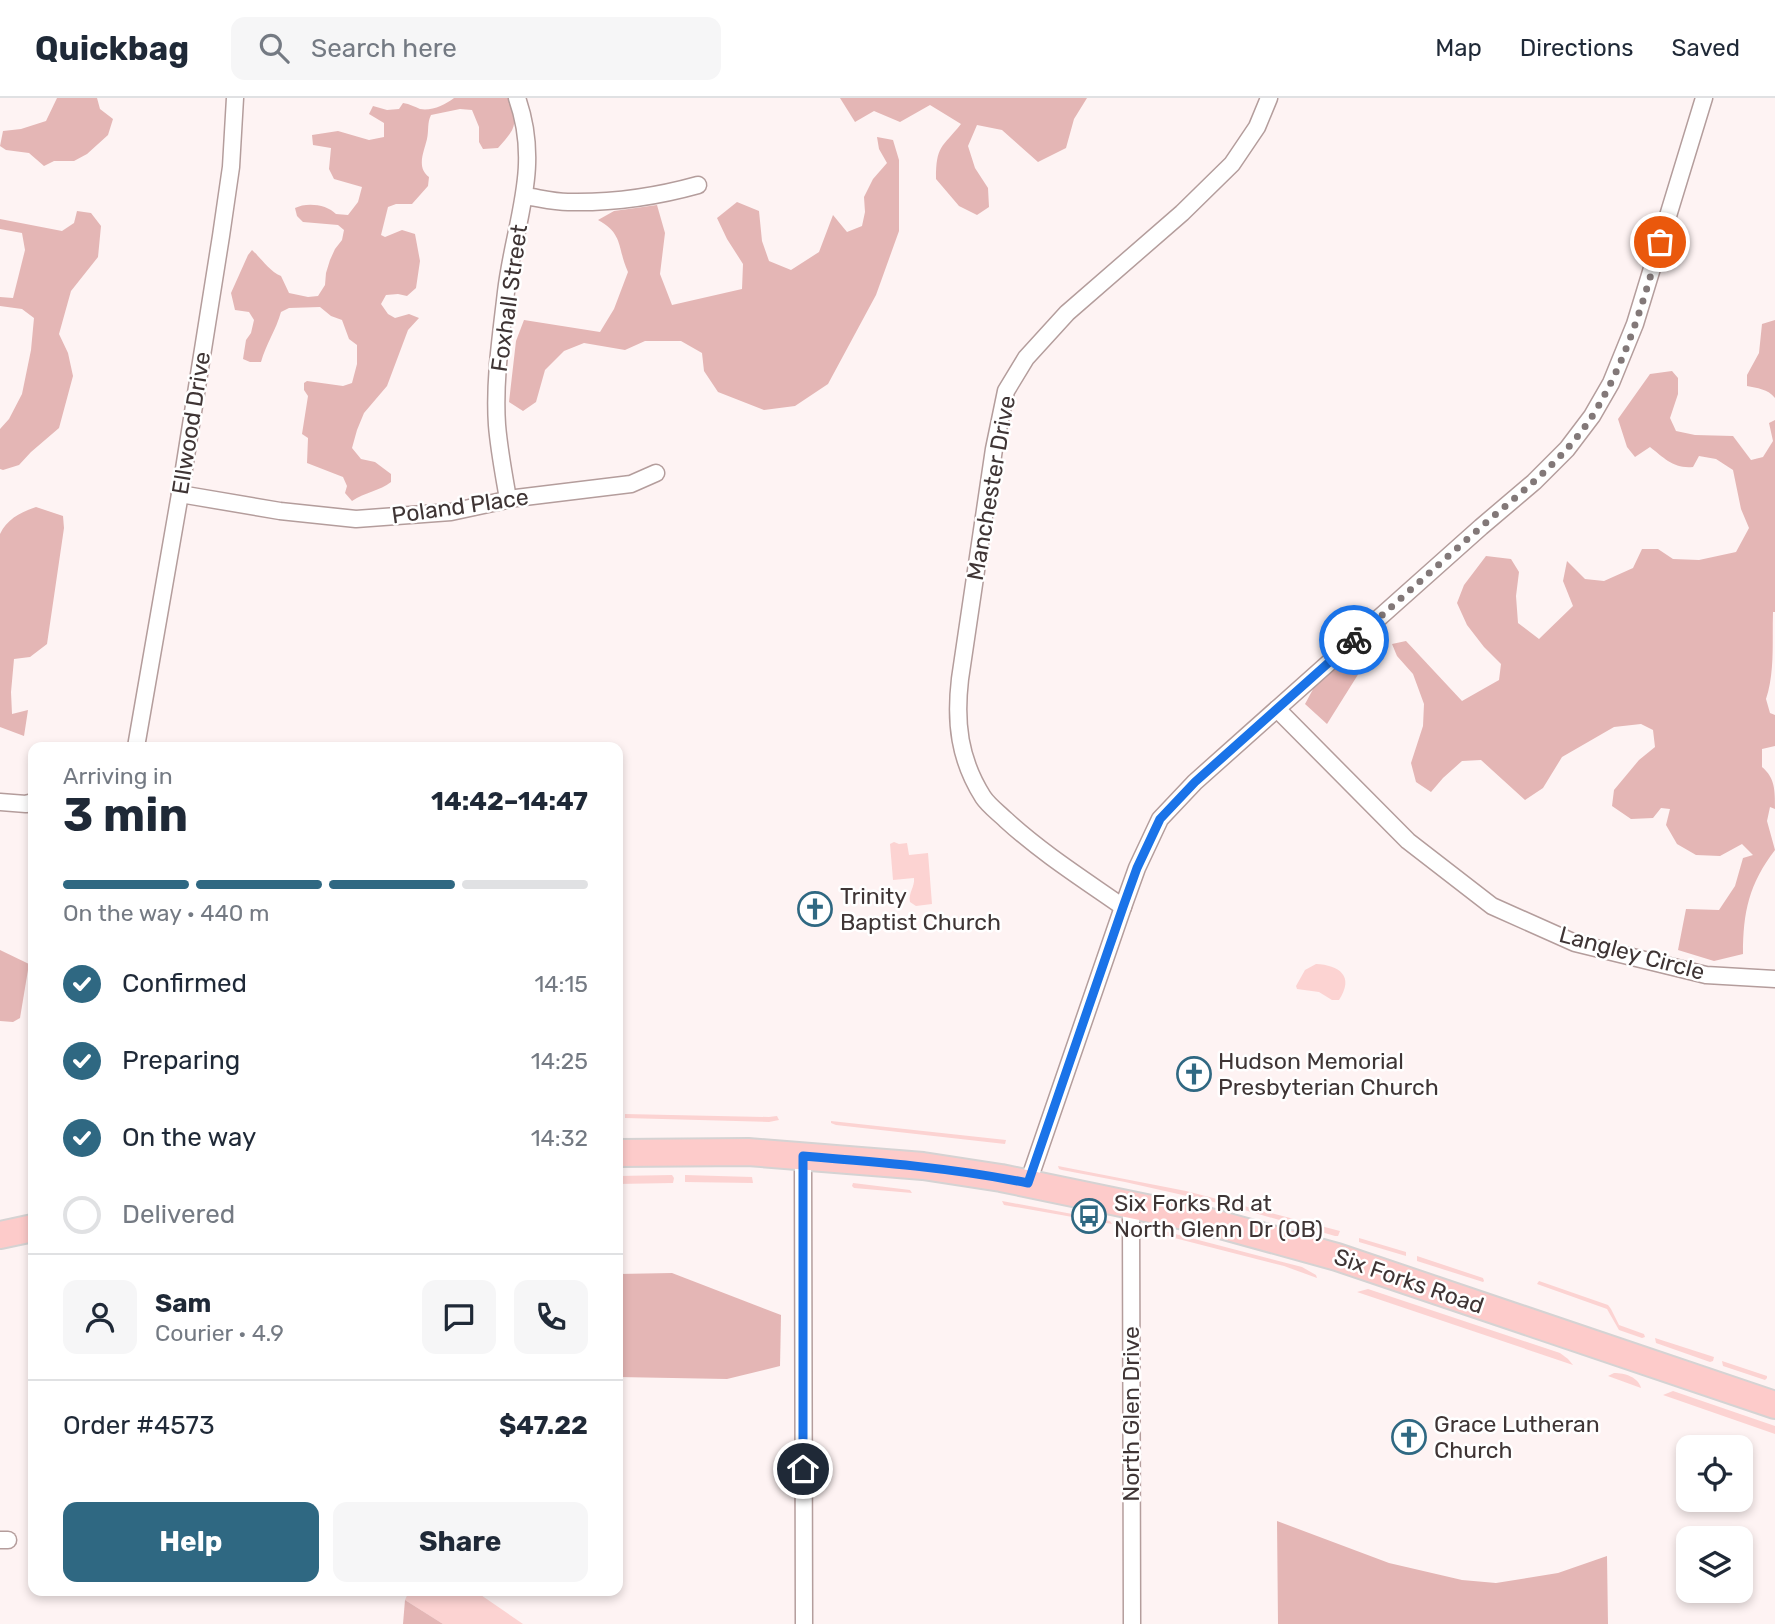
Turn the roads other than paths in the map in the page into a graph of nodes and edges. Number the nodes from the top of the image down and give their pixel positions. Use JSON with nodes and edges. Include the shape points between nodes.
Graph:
{"nodes":[{"id":1,"x":236,"y":98,"type":"edge"},
{"id":2,"x":517,"y":98,"type":"edge"},
{"id":3,"x":1269,"y":98,"type":"edge"},
{"id":4,"x":1704,"y":98,"type":"edge"},
{"id":5,"x":698,"y":186,"type":"dead end"},
{"id":6,"x":525,"y":196,"type":"junction"},
{"id":7,"x":656,"y":473,"type":"dead end"},
{"id":8,"x":180,"y":494,"type":"junction"},
{"id":9,"x":508,"y":499,"type":"junction"},
{"id":10,"x":1277,"y":709,"type":"junction"},
{"id":11,"x":137,"y":742,"type":"edge"},
{"id":12,"x":0,"y":802,"type":"edge"},
{"id":13,"x":28,"y":803,"type":"edge"},
{"id":14,"x":1123,"y":907,"type":"junction"},
{"id":15,"x":1775,"y":979,"type":"edge"},
{"id":16,"x":623,"y":1153,"type":"edge"},
{"id":17,"x":803,"y":1156,"type":"junction"},
{"id":18,"x":1028,"y":1183,"type":"junction"},
{"id":19,"x":1131,"y":1205,"type":"junction"},
{"id":20,"x":28,"y":1229,"type":"edge"},
{"id":21,"x":0,"y":1235,"type":"edge"},
{"id":22,"x":1775,"y":1405,"type":"edge"},
{"id":23,"x":804,"y":1624,"type":"edge"},
{"id":24,"x":1132,"y":1624,"type":"edge"}],
"edges":[{"from":1,"to":8,"type":"street","name":"Ellwood Drive","via":[[231,167]]},
{"from":2,"to":6,"type":"street","name":"Foxhall Street","via":[[528,151]]},
{"from":3,"to":14,"type":"street","name":"Manchester Drive","via":[[1257,127],[1232,164],[1067,313],[1026,358],[1006,391],[994,449],[959,688],[959,739],[984,799],[1048,856]]},
{"from":4,"to":10,"type":"street","via":[[1635,324],[1592,416],[1534,482]]},
{"from":5,"to":6,"type":"street","via":[[630,200],[567,202]]},
{"from":6,"to":9,"type":"street","name":"Foxhall Street","via":[[506,289],[497,373],[497,425]]},
{"from":7,"to":9,"type":"street","name":"Poland Place","via":[[631,484]]},
{"from":8,"to":9,"type":"street","name":"Poland Place","via":[[356,519],[451,512]]},
{"from":8,"to":11,"type":"street","name":"Ellwood Drive"},
{"from":10,"to":14,"type":"street","via":[[1160,819]]},
{"from":10,"to":15,"type":"street","name":"Langley Circle","via":[[1408,841],[1492,906],[1575,943],[1706,975]]},
{"from":12,"to":13,"type":"street"},
{"from":14,"to":18,"type":"street"},
{"from":16,"to":17,"type":"main road","name":"Six Forks Road"},
{"from":17,"to":18,"type":"main road","name":"Six Forks Road","via":[[923,1166]]},
{"from":17,"to":23,"type":"street"},
{"from":18,"to":19,"type":"main road","name":"Six Forks Road"},
{"from":19,"to":22,"type":"main road","name":"Six Forks Road","via":[[1337,1257]]},
{"from":19,"to":24,"type":"street","name":"North Glen Drive"},
{"from":20,"to":21,"type":"main road"}]}
